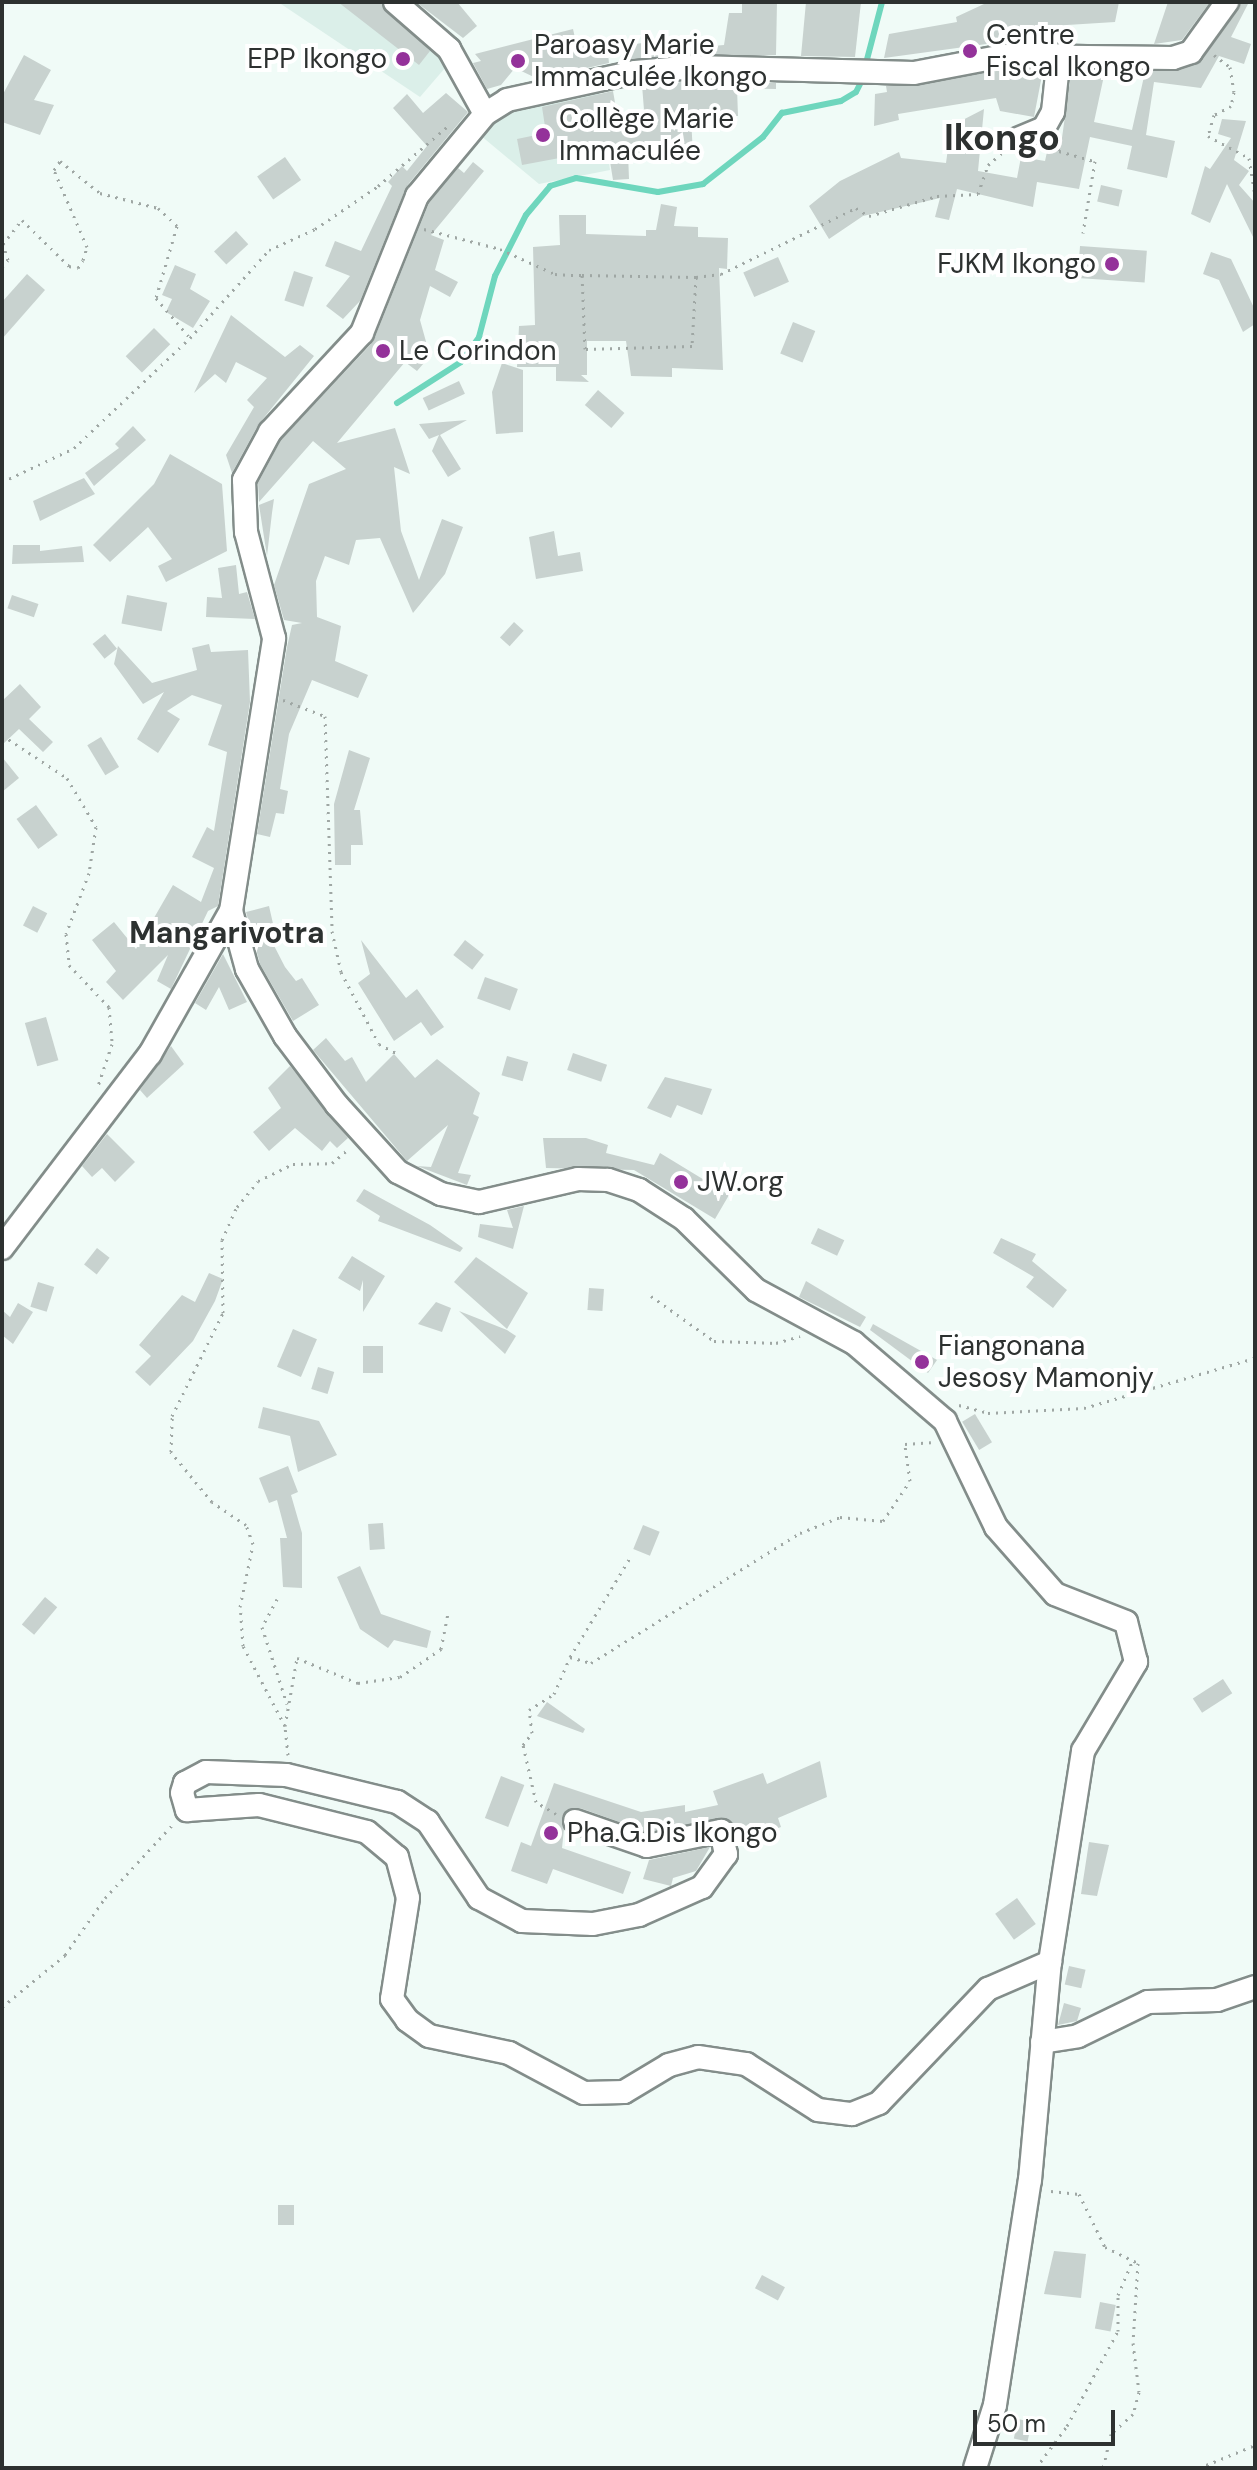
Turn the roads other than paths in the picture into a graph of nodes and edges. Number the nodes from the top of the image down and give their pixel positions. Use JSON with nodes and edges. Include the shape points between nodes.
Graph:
{"nodes":[{"id":1,"x":395,"y":2,"type":"edge"},
{"id":2,"x":1227,"y":2,"type":"edge"},
{"id":3,"x":1059,"y":55,"type":"junction"},
{"id":4,"x":478,"y":122,"type":"junction"},
{"id":5,"x":1018,"y":139,"type":"road end"},
{"id":6,"x":231,"y":911,"type":"junction"},
{"id":7,"x":2,"y":1248,"type":"edge"},
{"id":8,"x":575,"y":1821,"type":"road end"},
{"id":9,"x":1050,"y":1962,"type":"junction"},
{"id":10,"x":1255,"y":1987,"type":"edge"},
{"id":11,"x":1042,"y":2042,"type":"junction"},
{"id":12,"x":975,"y":2468,"type":"edge"}],
"edges":[{"from":1,"to":4,"type":"street","via":[[449,49]]},
{"from":2,"to":3,"type":"street","via":[[1191,52],[1173,58]]},
{"from":3,"to":4,"type":"street","via":[[864,72],[635,72],[507,100]]},
{"from":3,"to":5,"type":"street","via":[[1053,112],[1044,128]]},
{"from":4,"to":6,"type":"street","via":[[403,220],[362,333],[270,432],[244,480],[246,532],[274,638]]},
{"from":6,"to":7,"type":"street","via":[[150,1054]]},
{"from":6,"to":9,"type":"street","via":[[242,958],[285,1036],[398,1172],[441,1194],[479,1202],[578,1179],[639,1190],[684,1219],[756,1290],[854,1343],[945,1421],[996,1527],[1055,1594],[1126,1622],[1136,1662],[1083,1751]]},
{"from":8,"to":9,"type":"street","via":[[647,1846],[664,1846],[705,1829],[721,1831],[723,1865],[702,1887],[639,1915],[593,1924],[522,1921],[479,1898],[428,1822],[397,1802],[286,1775],[206,1772],[185,1783],[187,1810],[259,1805],[367,1832],[397,1857],[408,1898],[392,1999],[407,2020],[429,2036],[509,2053],[584,2093],[624,2092],[669,2065],[698,2057],[746,2064],[818,2110],[852,2114],[879,2103],[988,1989]]},
{"from":9,"to":11,"type":"street"},
{"from":10,"to":11,"type":"street","via":[[1217,2000],[1148,2002],[1078,2036]]},
{"from":11,"to":12,"type":"street","via":[[1030,2180],[995,2405]]}]}
